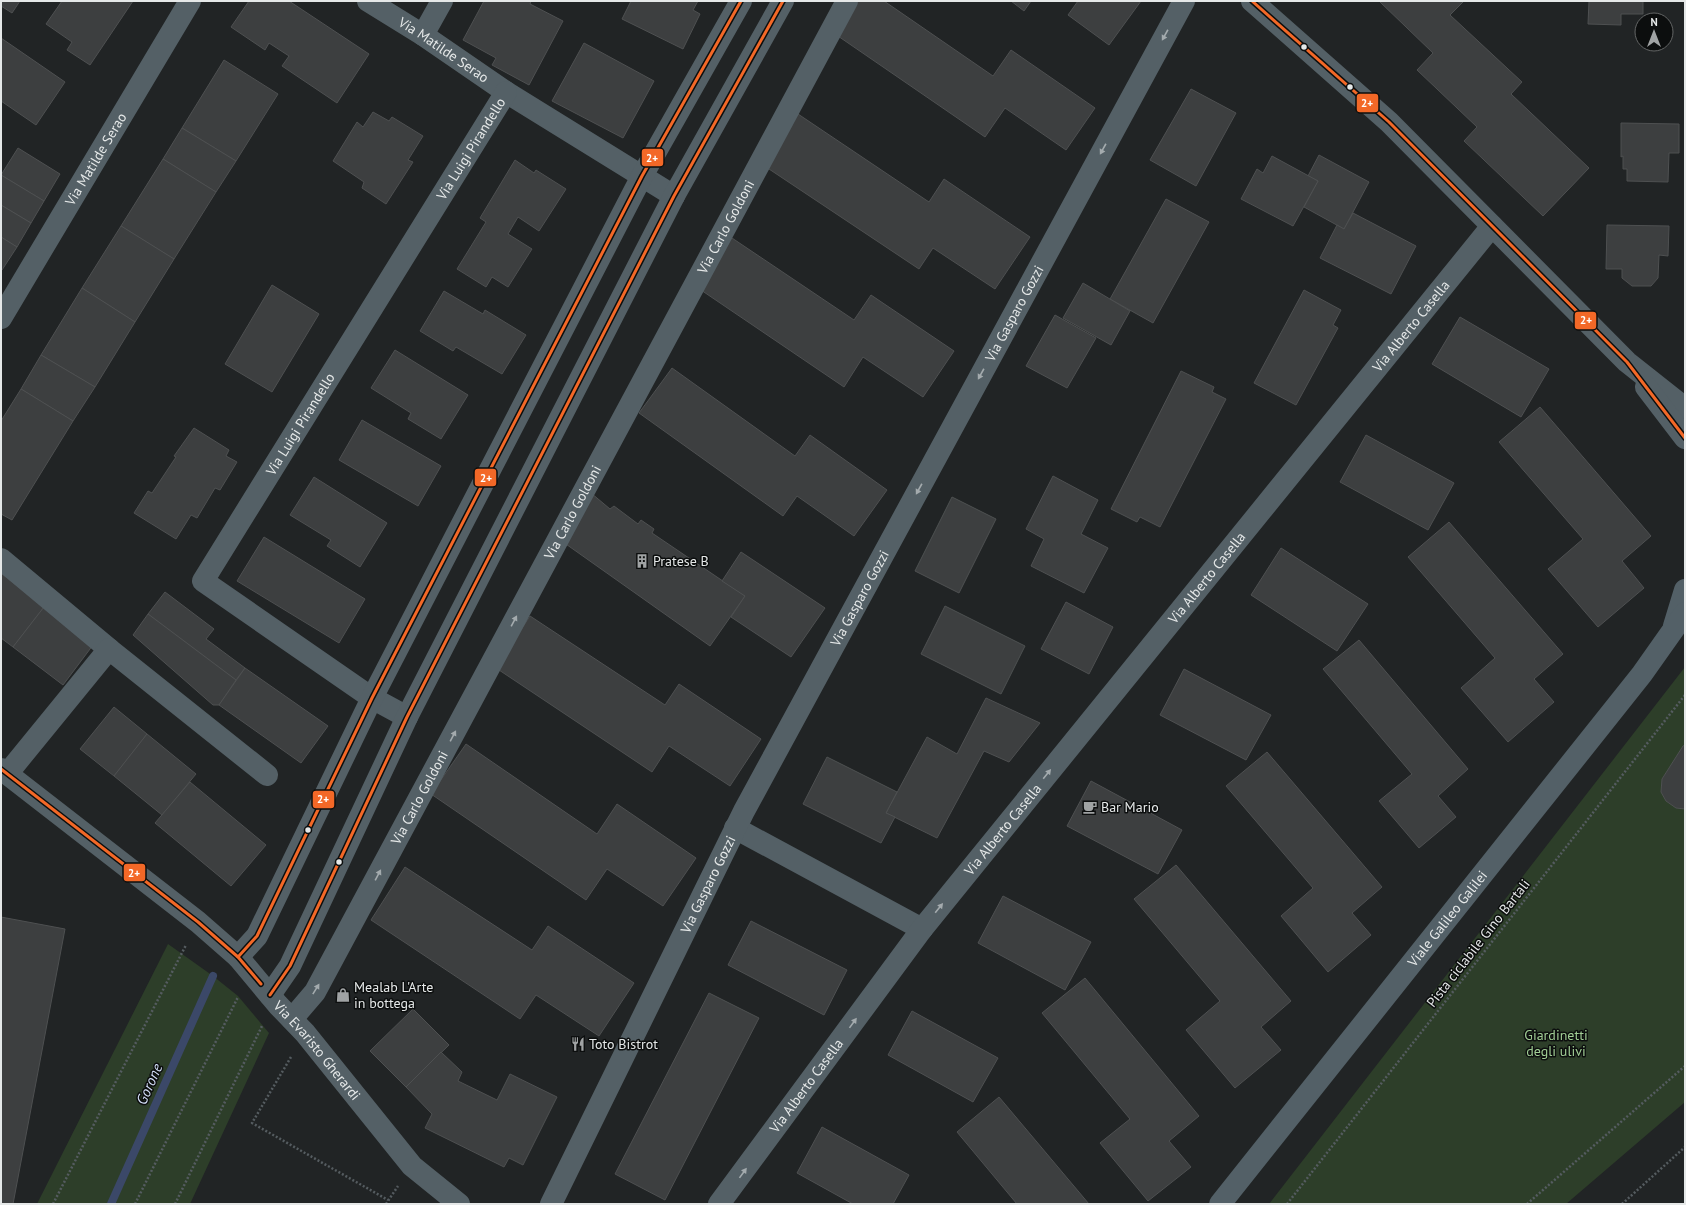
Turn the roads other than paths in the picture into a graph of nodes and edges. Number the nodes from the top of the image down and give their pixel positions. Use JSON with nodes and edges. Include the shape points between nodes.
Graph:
{"nodes":[{"id":1,"x":190,"y":1,"type":"edge"},
{"id":2,"x":368,"y":1,"type":"edge"},
{"id":3,"x":442,"y":1,"type":"edge"},
{"id":4,"x":741,"y":1,"type":"edge"},
{"id":5,"x":783,"y":1,"type":"edge"},
{"id":6,"x":848,"y":1,"type":"edge"},
{"id":7,"x":1184,"y":1,"type":"edge"},
{"id":8,"x":1252,"y":1,"type":"edge"},
{"id":9,"x":423,"y":36,"type":"junction"},
{"id":10,"x":506,"y":92,"type":"junction"},
{"id":11,"x":642,"y":176,"type":"junction"},
{"id":12,"x":674,"y":196,"type":"junction"},
{"id":13,"x":1492,"y":226,"type":"junction"},
{"id":14,"x":1,"y":318,"type":"edge"},
{"id":15,"x":1628,"y":362,"type":"junction"},
{"id":16,"x":1685,"y":408,"type":"edge"},
{"id":17,"x":1685,"y":438,"type":"edge"},
{"id":18,"x":1,"y":559,"type":"edge"},
{"id":19,"x":1685,"y":590,"type":"edge"},
{"id":20,"x":1685,"y":613,"type":"edge"},
{"id":21,"x":1673,"y":631,"type":"junction"},
{"id":22,"x":109,"y":649,"type":"junction"},
{"id":23,"x":372,"y":698,"type":"junction"},
{"id":24,"x":407,"y":717,"type":"junction"},
{"id":25,"x":4,"y":771,"type":"edge"},
{"id":26,"x":267,"y":775,"type":"dead end"},
{"id":27,"x":735,"y":828,"type":"junction"},
{"id":28,"x":922,"y":929,"type":"junction"},
{"id":29,"x":245,"y":965,"type":"junction"},
{"id":30,"x":286,"y":1013,"type":"junction"},
{"id":31,"x":458,"y":1204,"type":"edge"},
{"id":32,"x":551,"y":1204,"type":"edge"},
{"id":33,"x":719,"y":1204,"type":"edge"},
{"id":34,"x":1220,"y":1204,"type":"edge"}],
"edges":[{"from":1,"to":14,"type":"street","name":"Via Matilde Serao"},
{"from":2,"to":9,"type":"street","name":"Via Matilde Serao"},
{"from":3,"to":9,"type":"street"},
{"from":4,"to":11,"type":"street"},
{"from":5,"to":12,"type":"street"},
{"from":30,"to":6,"type":"street","name":"Via Carlo Goldoni","one_way":true,"via":[[315,992]]},
{"from":7,"to":27,"type":"street","name":"Via Gasparo Gozzi","one_way":true},
{"from":8,"to":13,"type":"street","via":[[1389,122]]},
{"from":9,"to":10,"type":"street","name":"Via Matilde Serao"},
{"from":10,"to":11,"type":"street","name":"Via Matilde Serao"},
{"from":10,"to":23,"type":"street","name":"Via Luigi Pirandello","via":[[203,581]]},
{"from":11,"to":12,"type":"street"},
{"from":11,"to":23,"type":"street"},
{"from":12,"to":24,"type":"street"},
{"from":13,"to":15,"type":"street"},
{"from":28,"to":13,"type":"street","name":"Via Alberto Casella","one_way":true},
{"from":15,"to":16,"type":"street"},
{"from":15,"to":17,"type":"street"},
{"from":18,"to":22,"type":"street"},
{"from":19,"to":21,"type":"main road","name":"Viale Galileo Galilei"},
{"from":20,"to":21,"type":"main road","name":"Viale Galileo Galilei"},
{"from":21,"to":34,"type":"main road","name":"Viale Galileo Galilei","via":[[1628,692]]},
{"from":22,"to":25,"type":"street"},
{"from":22,"to":26,"type":"street"},
{"from":23,"to":24,"type":"street"},
{"from":23,"to":29,"type":"street"},
{"from":24,"to":30,"type":"street","via":[[290,966]]},
{"from":25,"to":29,"type":"street","name":"Via Evaristo Gherardi","via":[[198,922]]},
{"from":27,"to":28,"type":"street"},
{"from":27,"to":32,"type":"street","name":"Via Gasparo Gozzi"},
{"from":33,"to":28,"type":"street","name":"Via Alberto Casella","one_way":true},
{"from":29,"to":30,"type":"street","name":"Via Evaristo Gherardi"},
{"from":30,"to":31,"type":"street","name":"Via Evaristo Gherardi","via":[[412,1166]]}]}
